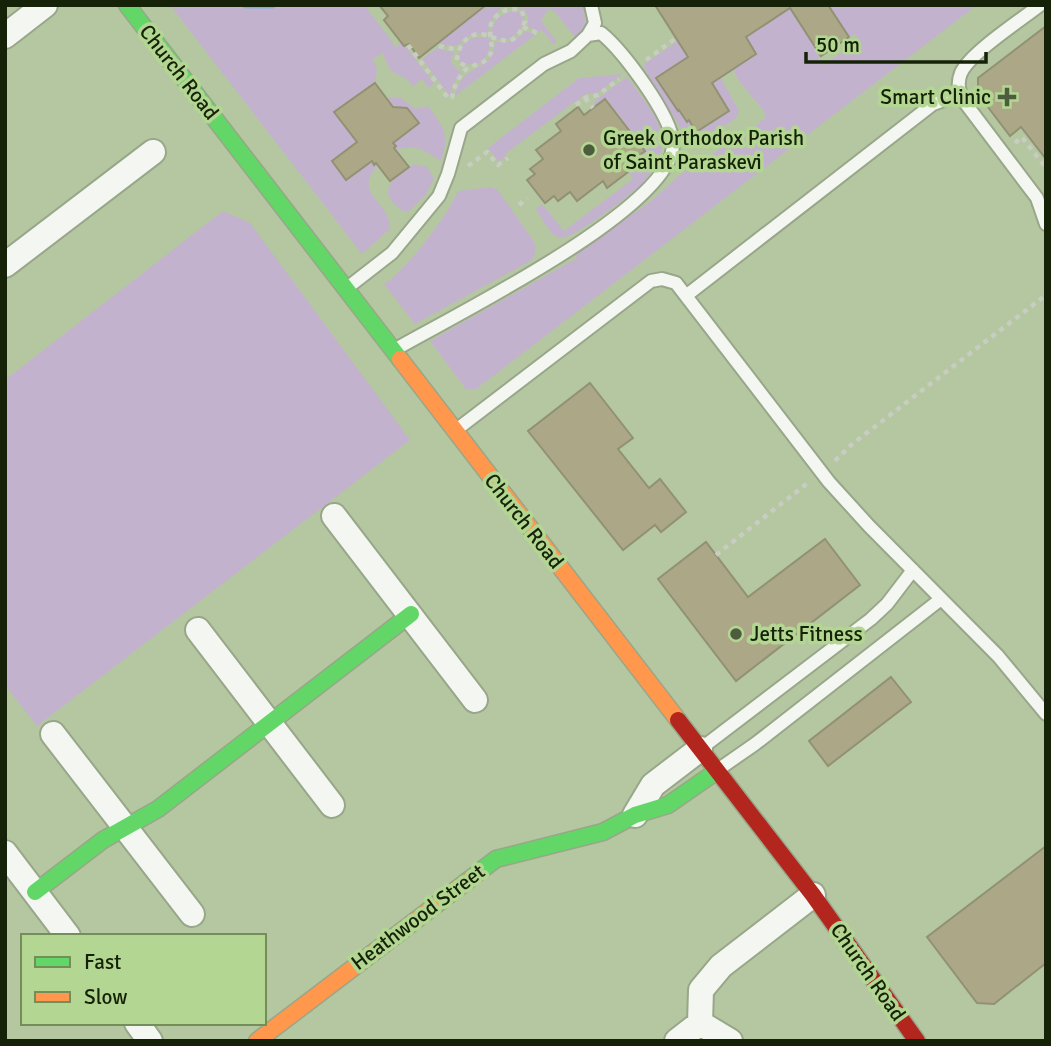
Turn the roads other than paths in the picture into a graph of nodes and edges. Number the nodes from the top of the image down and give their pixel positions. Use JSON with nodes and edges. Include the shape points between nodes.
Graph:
{"nodes":[{"id":1,"x":45,"y":5,"type":"edge"},
{"id":2,"x":127,"y":5,"type":"edge"},
{"id":3,"x":591,"y":5,"type":"edge"},
{"id":4,"x":1040,"y":5,"type":"edge"},
{"id":5,"x":588,"y":35,"type":"junction"},
{"id":6,"x":5,"y":36,"type":"edge"},
{"id":7,"x":960,"y":94,"type":"junction"},
{"id":8,"x":153,"y":152,"type":"dead end"},
{"id":9,"x":1046,"y":224,"type":"edge"},
{"id":10,"x":5,"y":265,"type":"edge"},
{"id":11,"x":346,"y":289,"type":"junction"},
{"id":12,"x":687,"y":295,"type":"junction"},
{"id":13,"x":394,"y":350,"type":"junction"},
{"id":14,"x":456,"y":431,"type":"junction"},
{"id":15,"x":334,"y":516,"type":"dead end"},
{"id":16,"x":913,"y":569,"type":"junction"},
{"id":17,"x":941,"y":599,"type":"junction"},
{"id":18,"x":411,"y":614,"type":"junction"},
{"id":19,"x":198,"y":630,"type":"dead end"},
{"id":20,"x":475,"y":700,"type":"dead end"},
{"id":21,"x":1046,"y":714,"type":"edge"},
{"id":22,"x":269,"y":724,"type":"junction"},
{"id":23,"x":53,"y":734,"type":"dead end"},
{"id":24,"x":700,"y":750,"type":"junction"},
{"id":25,"x":717,"y":771,"type":"junction"},
{"id":26,"x":332,"y":805,"type":"dead end"},
{"id":27,"x":635,"y":814,"type":"junction"},
{"id":28,"x":125,"y":829,"type":"junction"},
{"id":29,"x":5,"y":853,"type":"edge"},
{"id":30,"x":35,"y":892,"type":"junction"},
{"id":31,"x":813,"y":895,"type":"junction"},
{"id":32,"x":192,"y":914,"type":"dead end"},
{"id":33,"x":66,"y":934,"type":"edge"},
{"id":34,"x":701,"y":1023,"type":"junction"},
{"id":35,"x":138,"y":1025,"type":"edge"},
{"id":36,"x":150,"y":1041,"type":"edge"},
{"id":37,"x":257,"y":1041,"type":"edge"},
{"id":38,"x":677,"y":1041,"type":"edge"},
{"id":39,"x":730,"y":1041,"type":"edge"},
{"id":40,"x":917,"y":1041,"type":"edge"}],
"edges":[{"from":1,"to":6,"type":"street"},
{"from":2,"to":11,"type":"street","name":"Church Road"},
{"from":3,"to":5,"type":"lane","via":[[595,23]]},
{"from":4,"to":7,"type":"lane","via":[[971,59],[961,73]]},
{"from":5,"to":11,"type":"lane","via":[[461,128],[439,196],[392,253]]},
{"from":5,"to":13,"type":"lane","via":[[601,33],[634,69],[668,125],[673,144],[669,163],[636,202],[607,224]]},
{"from":7,"to":9,"type":"lane","via":[[1037,198]]},
{"from":7,"to":12,"type":"lane","via":[[933,104]]},
{"from":8,"to":10,"type":"street"},
{"from":11,"to":13,"type":"street","name":"Church Road"},
{"from":12,"to":14,"type":"lane","via":[[676,283],[651,281]]},
{"from":12,"to":16,"type":"lane","via":[[821,472]]},
{"from":13,"to":14,"type":"street","name":"Church Road"},
{"from":14,"to":24,"type":"street","name":"Church Road"},
{"from":15,"to":18,"type":"street"},
{"from":16,"to":17,"type":"lane"},
{"from":16,"to":24,"type":"lane","via":[[871,619]]},
{"from":17,"to":21,"type":"lane","via":[[1016,675]]},
{"from":17,"to":25,"type":"lane"},
{"from":18,"to":20,"type":"street"},
{"from":18,"to":22,"type":"street"},
{"from":19,"to":22,"type":"street"},
{"from":22,"to":26,"type":"street"},
{"from":22,"to":28,"type":"street"},
{"from":23,"to":28,"type":"street"},
{"from":24,"to":25,"type":"street","name":"Church Road"},
{"from":24,"to":27,"type":"street","name":"Heathwood Street","via":[[653,785]]},
{"from":25,"to":27,"type":"street","name":"Heathwood Street","via":[[668,805]]},
{"from":25,"to":31,"type":"street","name":"Church Road"},
{"from":27,"to":37,"type":"street","name":"Heathwood Street","via":[[603,832],[496,859]]},
{"from":28,"to":30,"type":"street","via":[[103,840]]},
{"from":28,"to":32,"type":"street"},
{"from":29,"to":30,"type":"street"},
{"from":30,"to":33,"type":"street"},
{"from":31,"to":34,"type":"street","via":[[721,966],[701,990]]},
{"from":31,"to":40,"type":"street","name":"Church Road"},
{"from":34,"to":38,"type":"street"},
{"from":34,"to":39,"type":"street"},
{"from":35,"to":36,"type":"street"}]}
